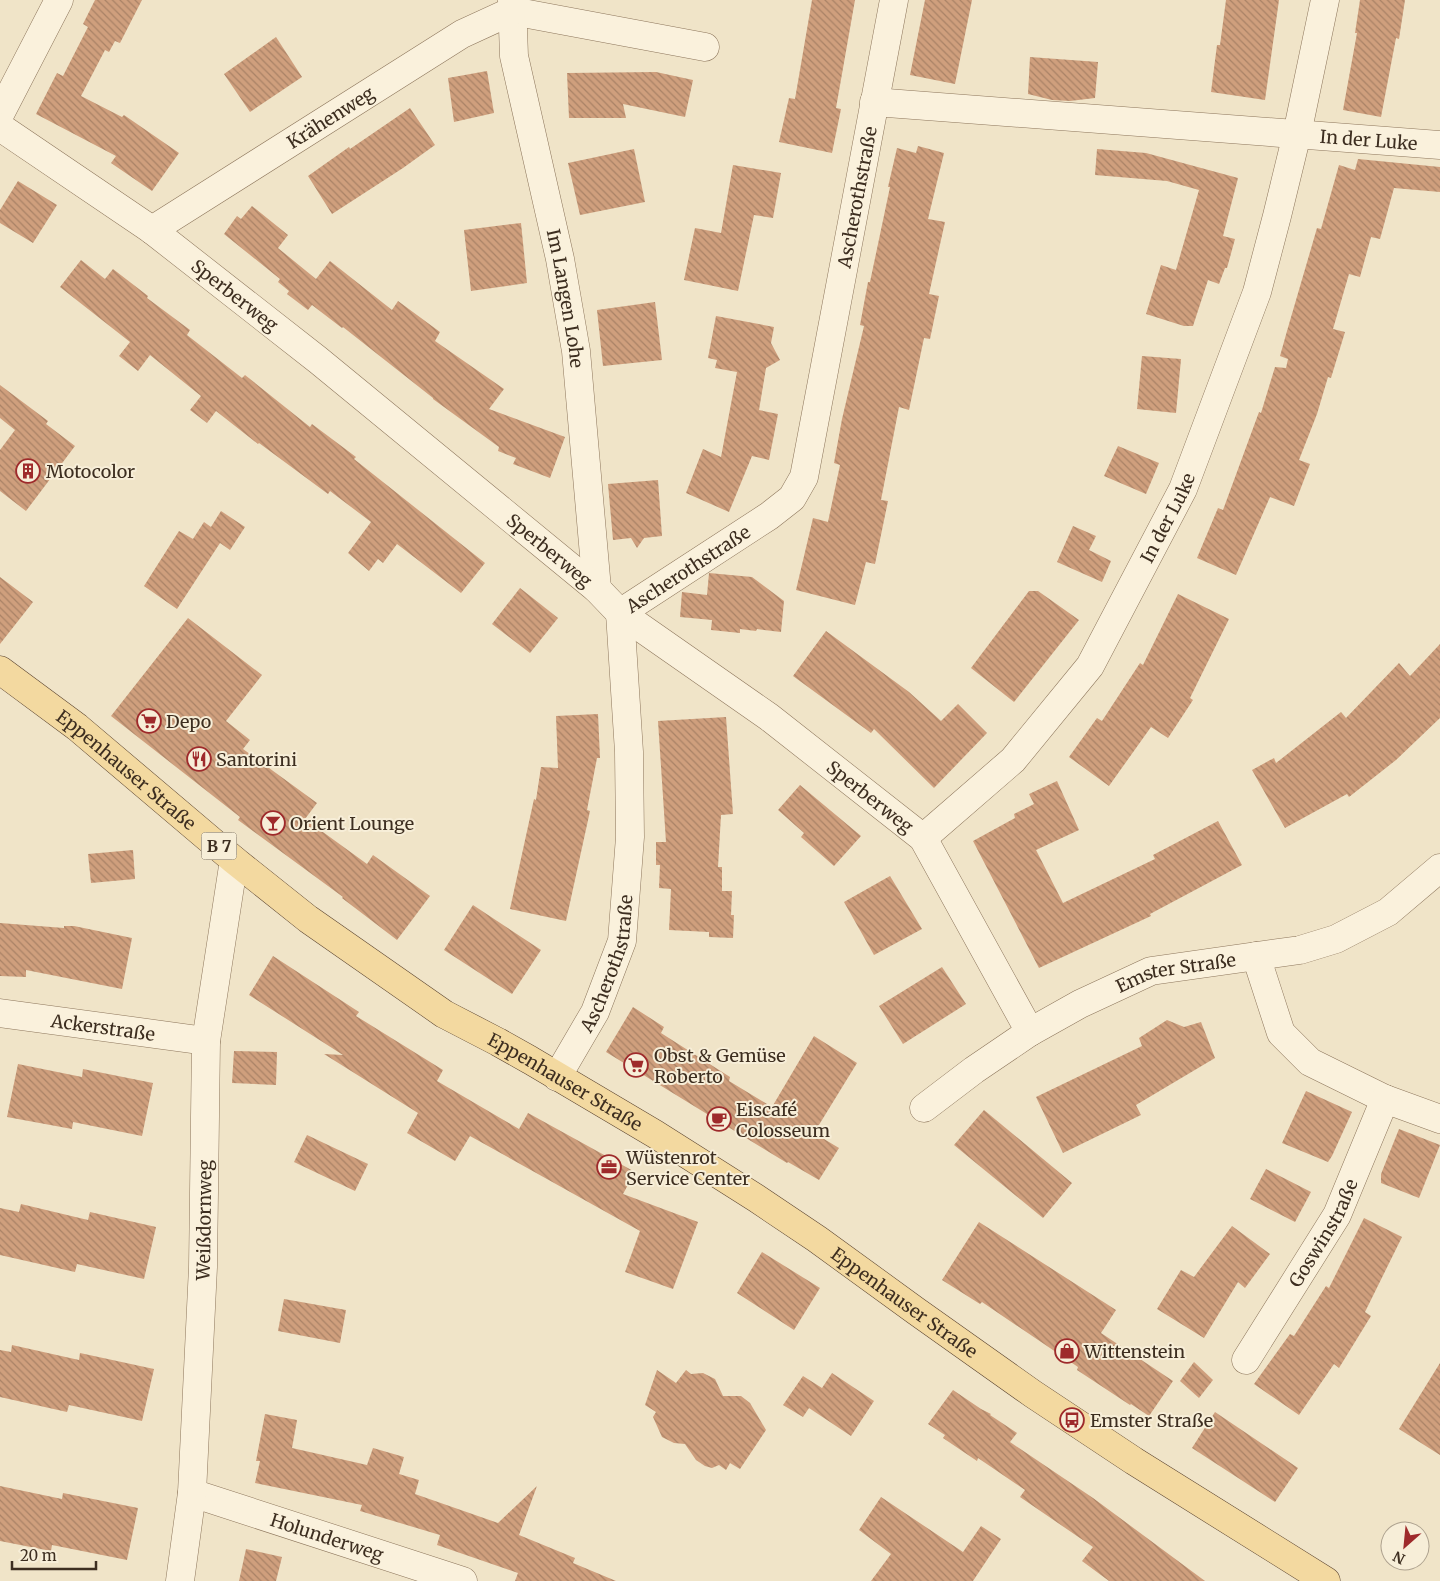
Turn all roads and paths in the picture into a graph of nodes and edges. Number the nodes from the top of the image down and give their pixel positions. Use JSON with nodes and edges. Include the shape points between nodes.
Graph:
{"nodes":[{"id":1,"x":60,"y":0,"type":"edge"},
{"id":2,"x":894,"y":0,"type":"edge"},
{"id":3,"x":1325,"y":0,"type":"edge"},
{"id":4,"x":512,"y":5,"type":"edge"},
{"id":5,"x":705,"y":47,"type":"dead end"},
{"id":6,"x":874,"y":102,"type":"junction"},
{"id":7,"x":0,"y":114,"type":"edge"},
{"id":8,"x":0,"y":127,"type":"edge"},
{"id":9,"x":1297,"y":134,"type":"junction"},
{"id":10,"x":1440,"y":145,"type":"edge"},
{"id":11,"x":152,"y":230,"type":"junction"},
{"id":12,"x":597,"y":589,"type":"junction"},
{"id":13,"x":620,"y":613,"type":"junction"},
{"id":14,"x":0,"y":670,"type":"edge"},
{"id":15,"x":924,"y":838,"type":"junction"},
{"id":16,"x":234,"y":860,"type":"junction"},
{"id":17,"x":1440,"y":868,"type":"edge"},
{"id":18,"x":1256,"y":956,"type":"junction"},
{"id":19,"x":0,"y":1013,"type":"edge"},
{"id":20,"x":1030,"y":1032,"type":"junction"},
{"id":21,"x":206,"y":1041,"type":"junction"},
{"id":22,"x":557,"y":1077,"type":"junction"},
{"id":23,"x":1386,"y":1100,"type":"junction"},
{"id":24,"x":924,"y":1108,"type":"dead end"},
{"id":25,"x":1440,"y":1119,"type":"edge"},
{"id":26,"x":1246,"y":1360,"type":"dead end"},
{"id":27,"x":192,"y":1493,"type":"junction"},
{"id":28,"x":180,"y":1581,"type":"edge"},
{"id":29,"x":463,"y":1581,"type":"edge"},
{"id":30,"x":1326,"y":1581,"type":"edge"}],
"edges":[{"from":1,"to":7,"type":"street"},
{"from":2,"to":6,"type":"street","name":"Ascherothstraße"},
{"from":3,"to":9,"type":"street","name":"In der Luke"},
{"from":4,"to":5,"type":"street"},
{"from":4,"to":11,"type":"street","name":"Krähenweg"},
{"from":4,"to":12,"type":"street","name":"Im Langen Lohe","via":[[514,56],[560,259],[576,351]]},
{"from":6,"to":9,"type":"street","name":"Ascherothstraße"},
{"from":6,"to":13,"type":"street","name":"Ascherothstraße","via":[[804,477],[792,498],[769,516]]},
{"from":8,"to":11,"type":"street","name":"Sperberweg"},
{"from":9,"to":10,"type":"street","name":"In der Luke"},
{"from":9,"to":15,"type":"street","name":"In der Luke","via":[[1257,292],[1183,489],[1090,666],[1013,760]]},
{"from":11,"to":12,"type":"street","name":"Sperberweg","via":[[318,360]]},
{"from":12,"to":13,"type":"street","name":"Sperberweg"},
{"from":13,"to":15,"type":"street","name":"Sperberweg","via":[[769,717]]},
{"from":13,"to":22,"type":"street","name":"Ascherothstraße","via":[[630,752],[630,837],[622,942],[596,1012]]},
{"from":14,"to":16,"type":"main road","name":"Eppenhauser Straße","number":"B 7","via":[[77,727]]},
{"from":15,"to":20,"type":"street","name":"Sperberweg"},
{"from":16,"to":21,"type":"street","name":"Weißdornweg"},
{"from":16,"to":22,"type":"main road","name":"Eppenhauser Straße","number":"B 7","via":[[308,919],[444,1014]]},
{"from":17,"to":18,"type":"street","name":"Emster Straße","via":[[1388,912],[1336,939],[1300,950]]},
{"from":18,"to":20,"type":"street","name":"Emster Straße","via":[[1151,971]]},
{"from":18,"to":23,"type":"street","via":[[1281,1033],[1310,1062]]},
{"from":19,"to":21,"type":"street","name":"Ackerstraße"},
{"from":20,"to":24,"type":"street","name":"Emster Straße"},
{"from":21,"to":27,"type":"street","name":"Weißdornweg","via":[[204,1267]]},
{"from":22,"to":30,"type":"main road","name":"Eppenhauser Straße","number":"B 7","via":[[767,1205],[1033,1394]]},
{"from":23,"to":25,"type":"street"},
{"from":23,"to":26,"type":"street","name":"Goswinstraße","via":[[1337,1214]]},
{"from":27,"to":28,"type":"street","name":"Weißdornweg"},
{"from":27,"to":29,"type":"street","name":"Holunderweg"}]}
